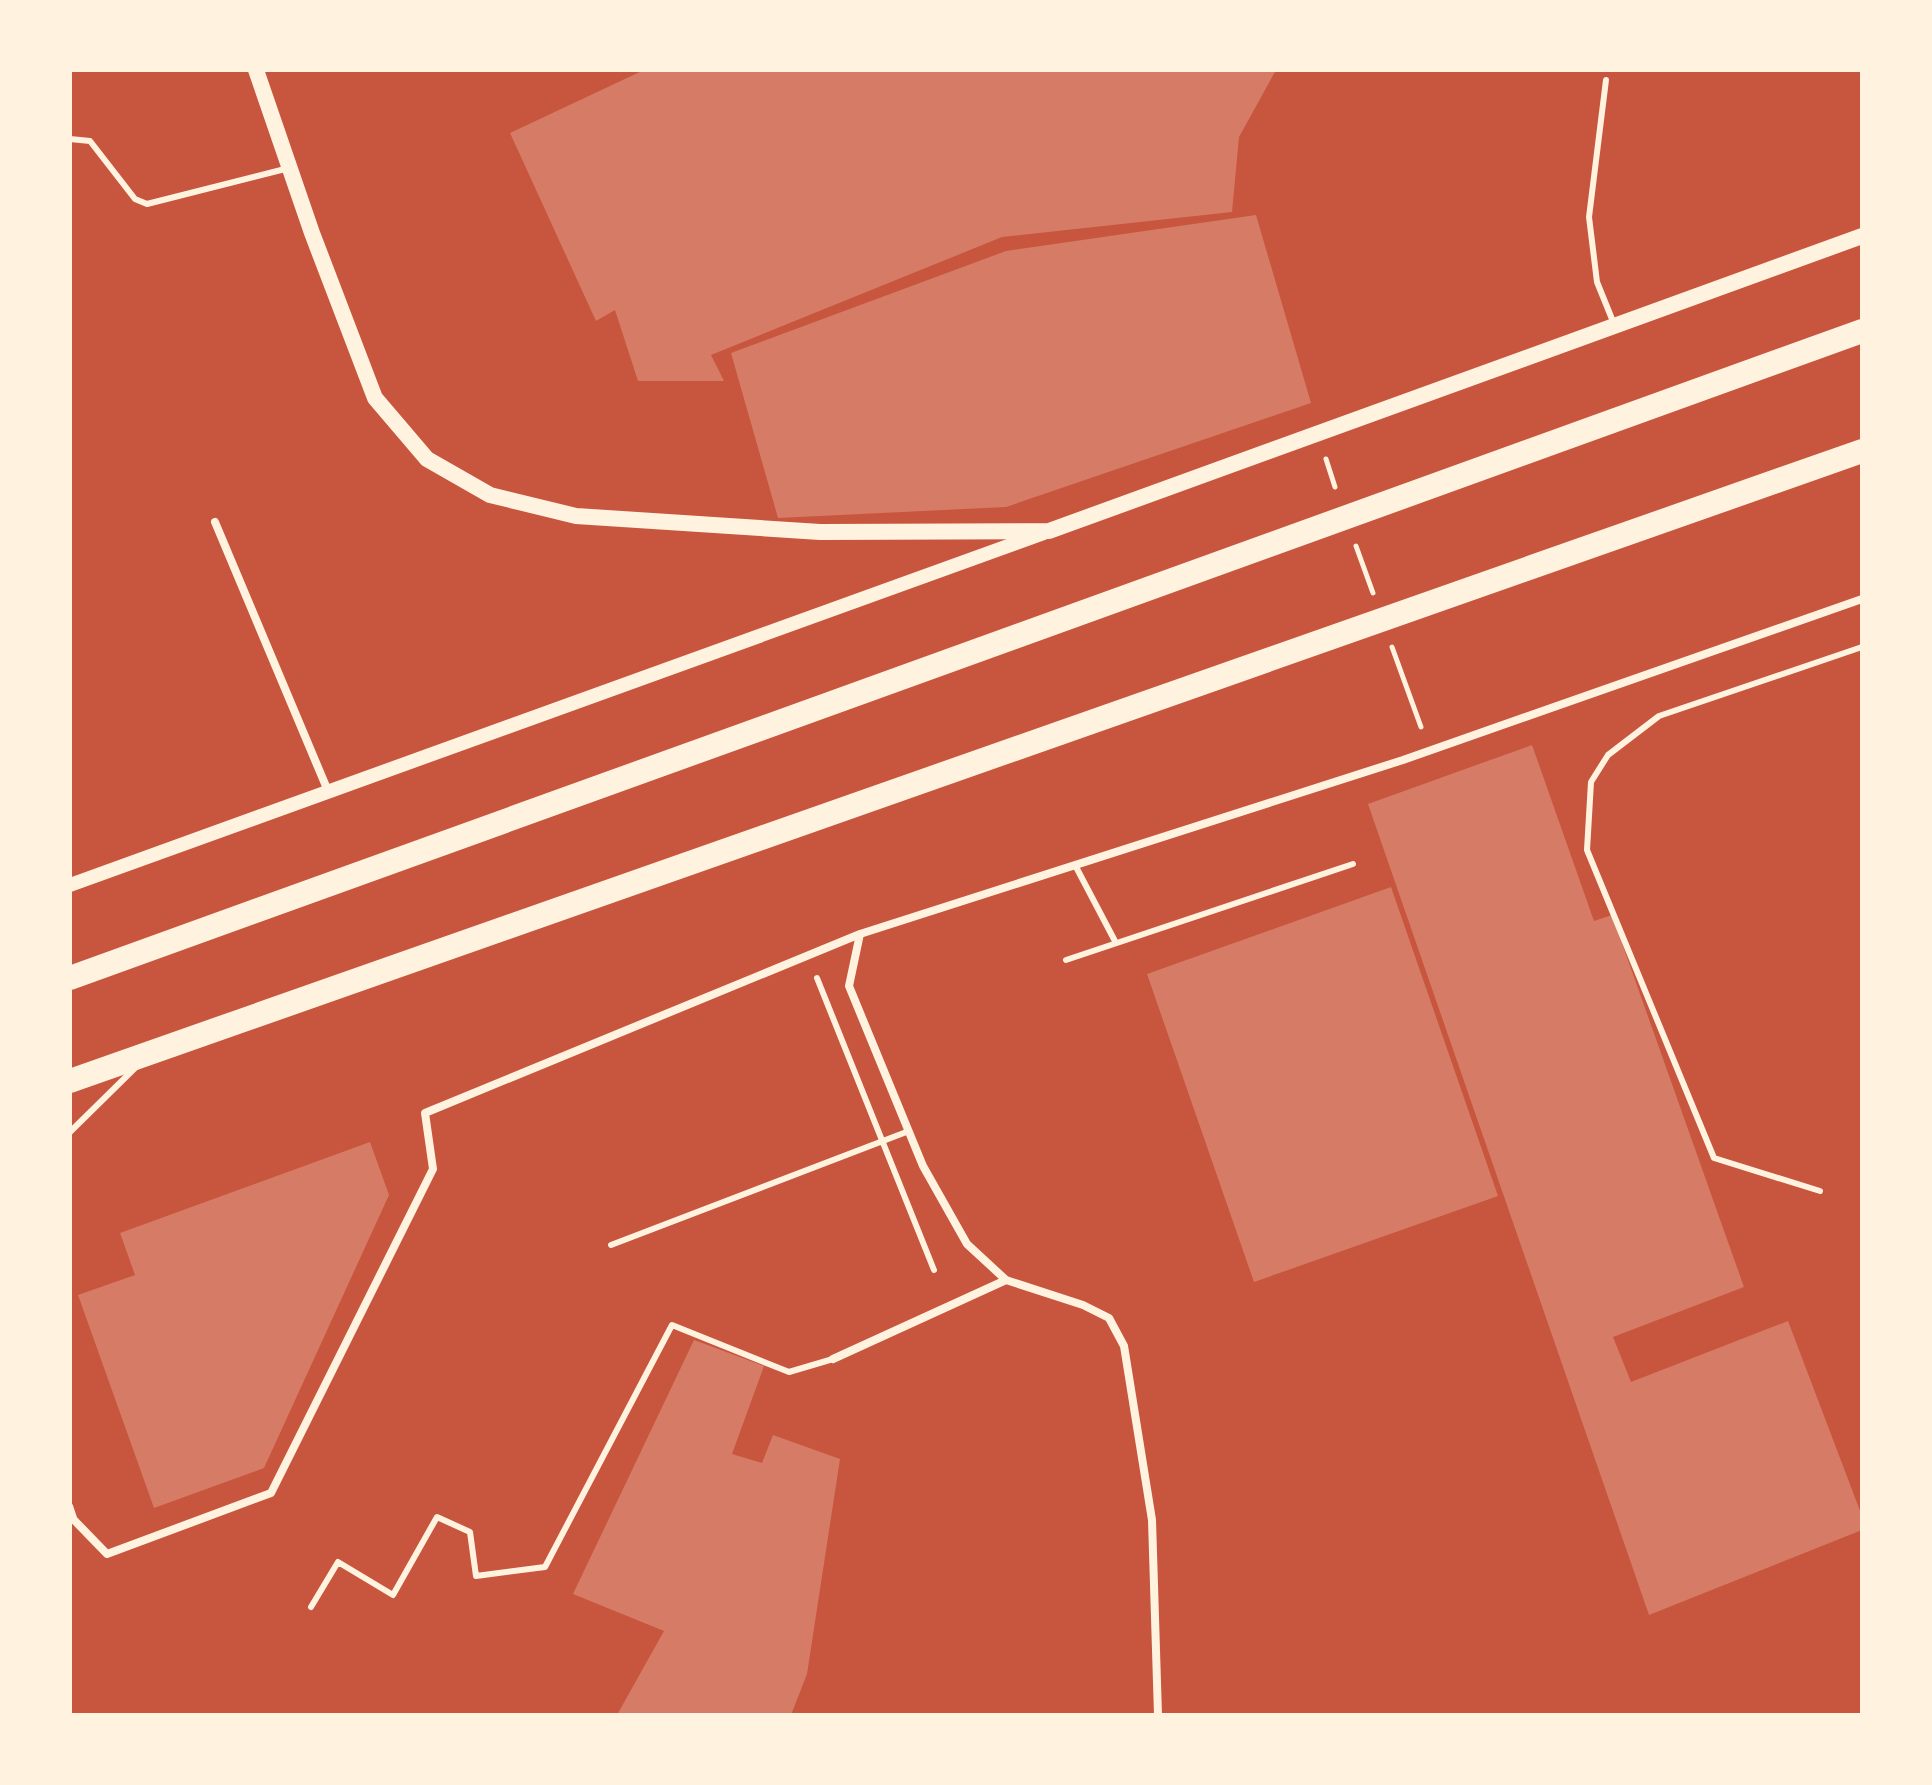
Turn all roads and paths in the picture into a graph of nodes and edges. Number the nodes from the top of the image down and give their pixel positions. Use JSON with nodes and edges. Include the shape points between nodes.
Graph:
{"nodes":[{"id":1,"x":256,"y":70,"type":"edge"},
{"id":2,"x":1606,"y":80,"type":"dead end"},
{"id":3,"x":70,"y":139,"type":"edge"},
{"id":4,"x":289,"y":168,"type":"junction"},
{"id":5,"x":1862,"y":236,"type":"edge"},
{"id":6,"x":1614,"y":324,"type":"junction"},
{"id":7,"x":1862,"y":331,"type":"edge"},
{"id":8,"x":1321,"y":447,"type":"dead end"},
{"id":9,"x":1862,"y":451,"type":"edge"},
{"id":10,"x":1337,"y":491,"type":"dead end"},
{"id":11,"x":215,"y":522,"type":"dead end"},
{"id":12,"x":1049,"y":531,"type":"junction"},
{"id":13,"x":1352,"y":535,"type":"dead end"},
{"id":14,"x":1373,"y":594,"type":"dead end"},
{"id":15,"x":1862,"y":599,"type":"edge"},
{"id":16,"x":1389,"y":639,"type":"dead end"},
{"id":17,"x":1862,"y":647,"type":"edge"},
{"id":18,"x":1420,"y":727,"type":"dead end"},
{"id":19,"x":328,"y":791,"type":"junction"},
{"id":20,"x":1353,"y":864,"type":"dead end"},
{"id":21,"x":1075,"y":865,"type":"junction"},
{"id":22,"x":70,"y":885,"type":"edge"},
{"id":23,"x":860,"y":934,"type":"junction"},
{"id":24,"x":1116,"y":943,"type":"junction"},
{"id":25,"x":1066,"y":960,"type":"dead end"},
{"id":26,"x":70,"y":978,"type":"edge"},
{"id":27,"x":817,"y":978,"type":"dead end"},
{"id":28,"x":151,"y":1052,"type":"junction"},
{"id":29,"x":70,"y":1081,"type":"edge"},
{"id":30,"x":909,"y":1131,"type":"junction"},
{"id":31,"x":70,"y":1132,"type":"edge"},
{"id":32,"x":880,"y":1141,"type":"junction"},
{"id":33,"x":1820,"y":1191,"type":"dead end"},
{"id":34,"x":611,"y":1245,"type":"dead end"},
{"id":35,"x":934,"y":1270,"type":"dead end"},
{"id":36,"x":1006,"y":1280,"type":"junction"},
{"id":37,"x":833,"y":1359,"type":"joint"},
{"id":38,"x":70,"y":1506,"type":"edge"},
{"id":39,"x":72,"y":1521,"type":"edge"},
{"id":40,"x":311,"y":1607,"type":"dead end"},
{"id":41,"x":1158,"y":1715,"type":"edge"}],
"edges":[{"from":1,"to":4,"type":"main road"},
{"from":2,"to":6,"type":"lane","via":[[1589,217],[1597,282]]},
{"from":3,"to":4,"type":"lane","via":[[90,141],[135,199],[147,204]]},
{"from":4,"to":12,"type":"main road","via":[[375,398],[427,459],[490,495],[576,516],[725,527]]},
{"from":5,"to":6,"type":"main road"},
{"from":6,"to":12,"type":"main road"},
{"from":7,"to":26,"type":"highway"},
{"from":8,"to":10,"type":"path"},
{"from":9,"to":28,"type":"highway"},
{"from":11,"to":19,"type":"street"},
{"from":12,"to":19,"type":"street"},
{"from":13,"to":14,"type":"path"},
{"from":15,"to":21,"type":"street","via":[[1403,760]]},
{"from":16,"to":18,"type":"path"},
{"from":17,"to":33,"type":"lane","via":[[1659,716],[1608,755],[1591,782],[1587,850],[1714,1158]]},
{"from":19,"to":22,"type":"street"},
{"from":20,"to":24,"type":"lane"},
{"from":21,"to":23,"type":"street"},
{"from":21,"to":24,"type":"lane"},
{"from":23,"to":30,"type":"street","via":[[849,986]]},
{"from":23,"to":39,"type":"street","via":[[425,1113],[433,1169],[271,1493],[107,1554]]},
{"from":24,"to":25,"type":"lane"},
{"from":27,"to":32,"type":"lane"},
{"from":28,"to":29,"type":"highway"},
{"from":28,"to":31,"type":"lane"},
{"from":30,"to":32,"type":"lane"},
{"from":30,"to":36,"type":"street","via":[[967,1244]]},
{"from":32,"to":34,"type":"lane"},
{"from":32,"to":35,"type":"lane"},
{"from":36,"to":37,"type":"street"},
{"from":36,"to":41,"type":"street","via":[[1109,1318],[1124,1346],[1152,1520]]},
{"from":37,"to":40,"type":"lane","via":[[789,1372],[672,1325],[545,1567],[476,1576],[470,1532],[437,1517],[393,1595],[338,1562]]},
{"from":38,"to":39,"type":"lane"}]}
